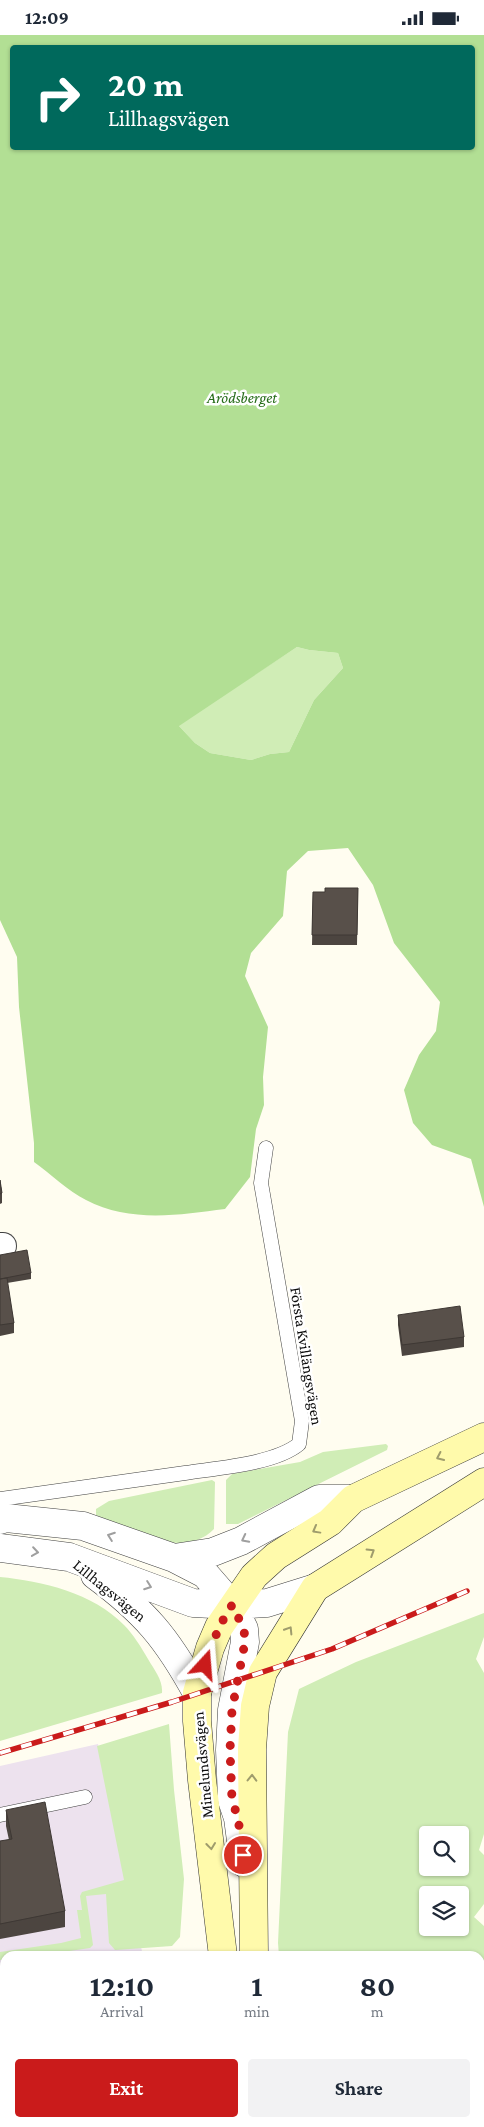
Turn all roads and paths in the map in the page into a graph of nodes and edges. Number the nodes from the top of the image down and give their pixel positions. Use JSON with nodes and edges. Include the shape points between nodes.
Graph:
{"nodes":[{"id":1,"x":266,"y":1148,"type":"dead end"},
{"id":2,"x":484,"y":1437,"type":"edge"},
{"id":3,"x":484,"y":1482,"type":"edge"},
{"id":4,"x":0,"y":1499,"type":"edge"},
{"id":5,"x":353,"y":1499,"type":"junction"},
{"id":6,"x":0,"y":1520,"type":"edge"},
{"id":7,"x":0,"y":1548,"type":"edge"},
{"id":8,"x":69,"y":1557,"type":"junction"},
{"id":9,"x":174,"y":1558,"type":"junction"},
{"id":10,"x":315,"y":1588,"type":"junction"},
{"id":11,"x":232,"y":1605,"type":"junction"},
{"id":12,"x":196,"y":1693,"type":"junction"},
{"id":13,"x":85,"y":1797,"type":"dead end"},
{"id":14,"x":0,"y":1815,"type":"edge"},
{"id":15,"x":222,"y":1951,"type":"edge"},
{"id":16,"x":254,"y":1951,"type":"edge"},
{"id":17,"x":254,"y":1951,"type":"edge"}],
"edges":[{"from":1,"to":4,"type":"lane","name":"Första Kvillängsvägen","via":[[261,1183],[302,1421],[299,1445],[286,1453],[222,1468]]},
{"from":2,"to":5,"type":"main road","one_way":true},
{"from":10,"to":3,"type":"main road","name":"Lillhagsvägen","one_way":true},
{"from":5,"to":9,"type":"street","one_way":true,"via":[[319,1499],[213,1552]]},
{"from":5,"to":11,"type":"main road","one_way":true,"via":[[330,1522],[276,1556],[254,1576]]},
{"from":9,"to":6,"type":"street","one_way":true,"via":[[83,1526]]},
{"from":7,"to":8,"type":"street","name":"Lillhagsvägen","one_way":true},
{"from":8,"to":11,"type":"street","name":"Lillhagsvägen","one_way":true,"via":[[193,1603]]},
{"from":8,"to":12,"type":"street","name":"Lillhagsvägen","via":[[125,1598],[152,1624],[182,1665]]},
{"from":9,"to":11,"type":"street","via":[[205,1574]]},
{"from":10,"to":11,"type":"street","name":"Lillhagsvägen","via":[[267,1603]]},
{"from":16,"to":10,"type":"main road","name":"Lillhagsvägen","one_way":true,"via":[[252,1749],[255,1706],[263,1672]]},
{"from":11,"to":12,"type":"main road","via":[[210,1648]]},
{"from":11,"to":17,"type":"street","via":[[244,1629],[245,1642],[232,1710],[232,1800],[238,1818]]},
{"from":12,"to":15,"type":"main road","name":"Minelundsvägen","one_way":true},
{"from":13,"to":14,"type":"lane"}]}
